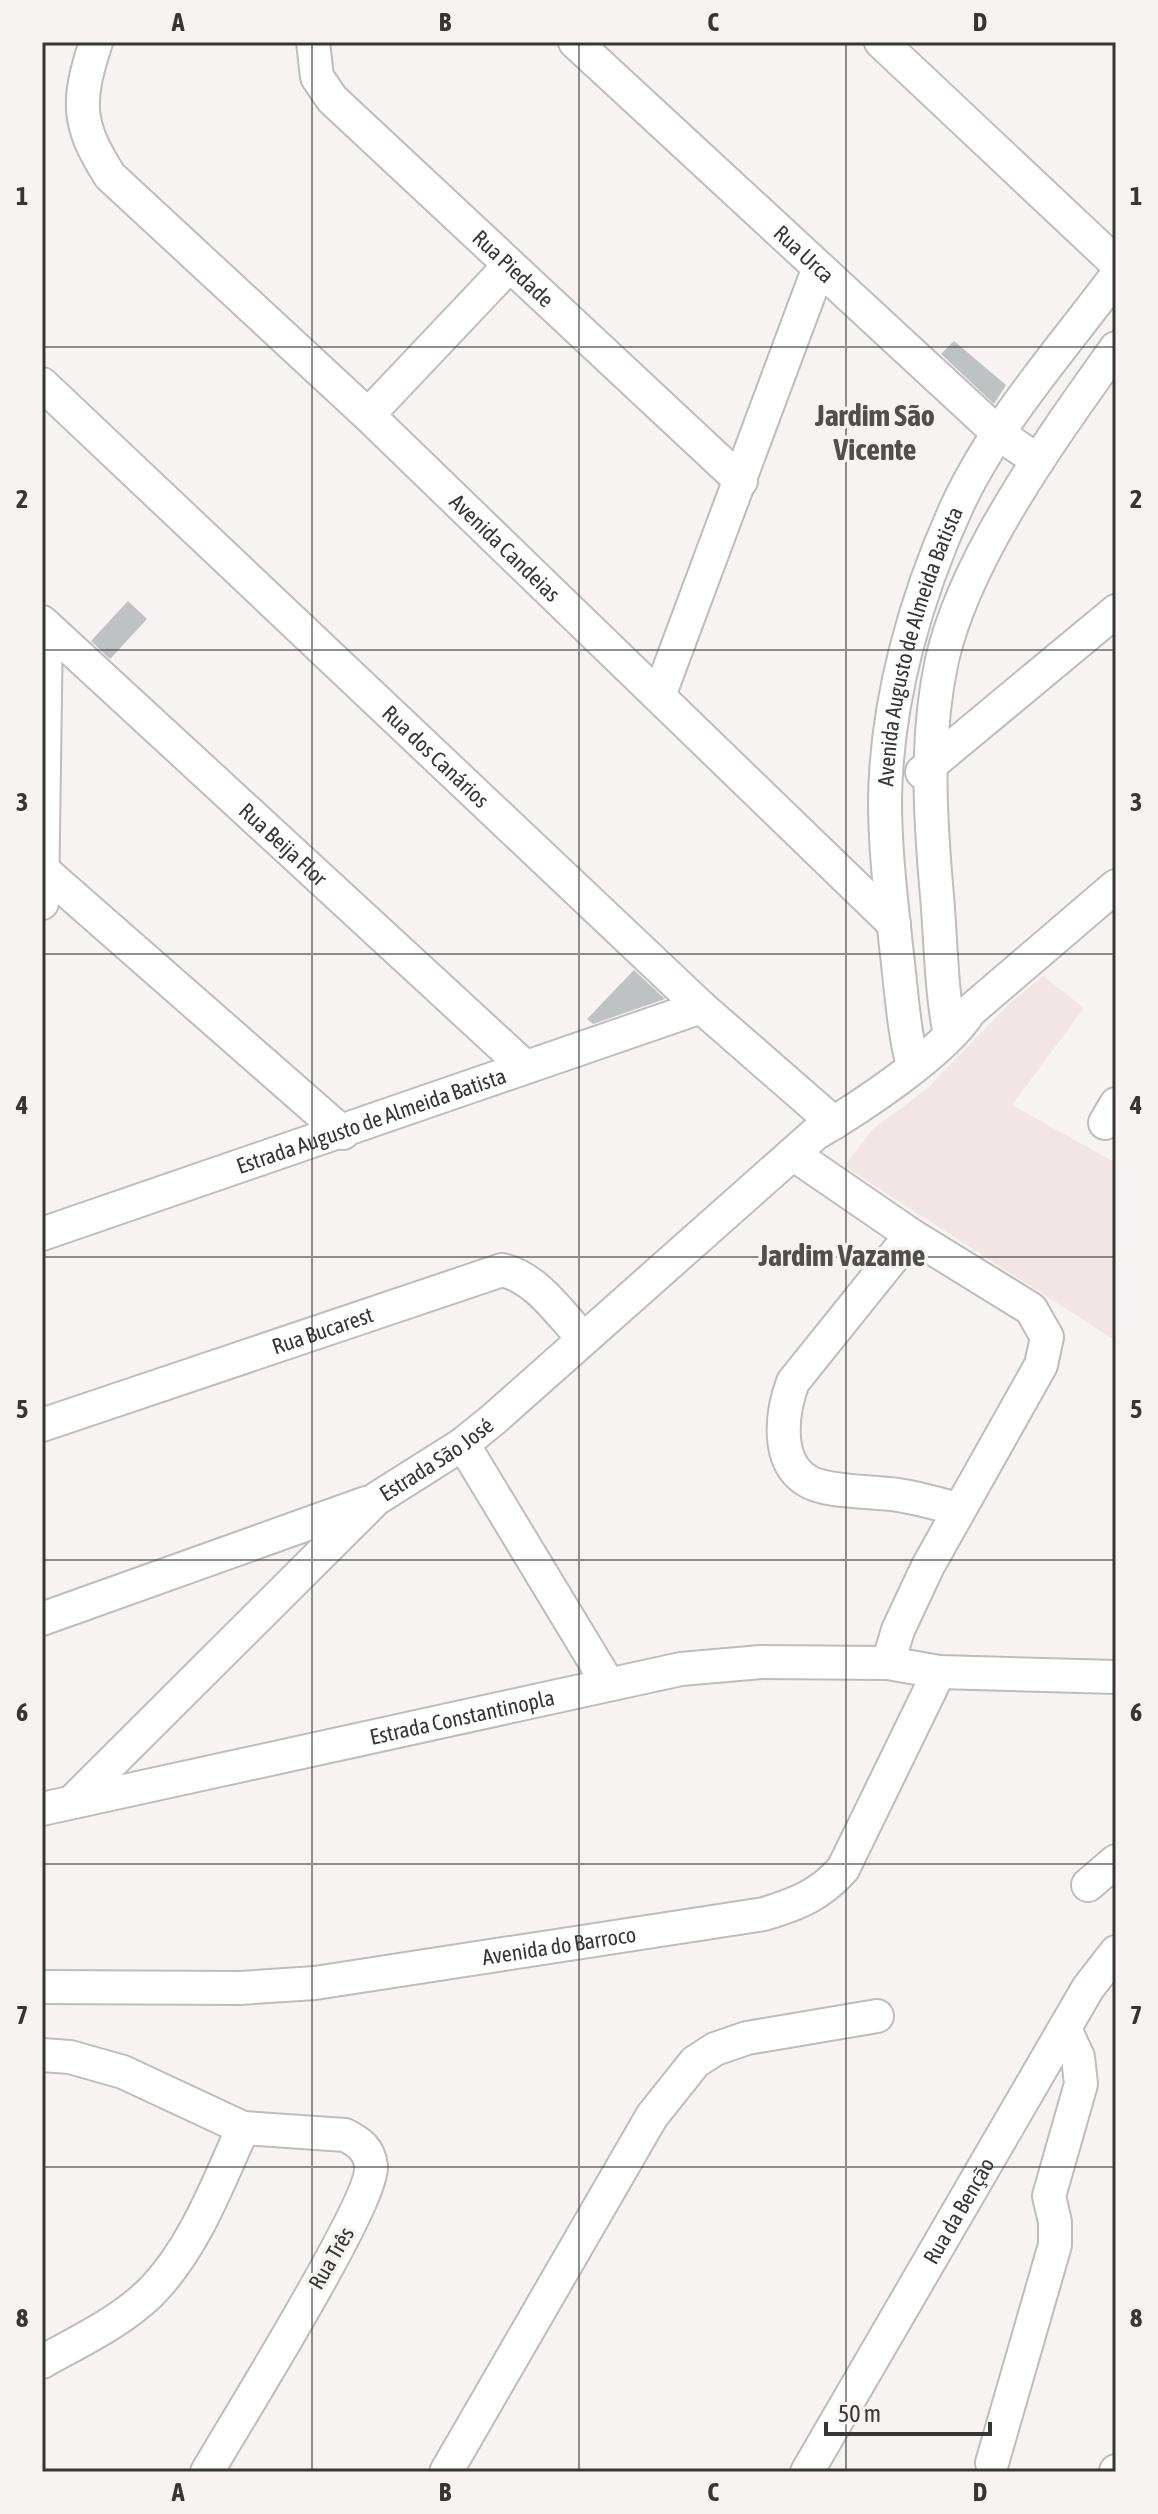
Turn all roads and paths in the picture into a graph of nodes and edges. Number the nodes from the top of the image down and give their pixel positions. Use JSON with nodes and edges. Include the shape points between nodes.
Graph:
{"nodes":[{"id":1,"x":96,"y":42,"type":"edge"},
{"id":2,"x":313,"y":42,"type":"edge"},
{"id":3,"x":575,"y":42,"type":"edge"},
{"id":4,"x":881,"y":42,"type":"edge"},
{"id":5,"x":1116,"y":263,"type":"edge"},
{"id":6,"x":508,"y":267,"type":"junction"},
{"id":7,"x":818,"y":270,"type":"junction"},
{"id":8,"x":1116,"y":276,"type":"edge"},
{"id":9,"x":1116,"y":348,"type":"edge"},
{"id":10,"x":42,"y":384,"type":"edge"},
{"id":11,"x":368,"y":415,"type":"junction"},
{"id":12,"x":999,"y":434,"type":"junction"},
{"id":13,"x":1038,"y":461,"type":"junction"},
{"id":14,"x":741,"y":481,"type":"junction"},
{"id":15,"x":1116,"y":611,"type":"edge"},
{"id":16,"x":44,"y":624,"type":"edge"},
{"id":17,"x":659,"y":696,"type":"junction"},
{"id":18,"x":930,"y":766,"type":"junction"},
{"id":19,"x":885,"y":800,"type":"junction"},
{"id":20,"x":43,"y":870,"type":"edge"},
{"id":21,"x":1116,"y":886,"type":"edge"},
{"id":22,"x":42,"y":903,"type":"edge"},
{"id":23,"x":894,"y":924,"type":"junction"},
{"id":24,"x":701,"y":1007,"type":"junction"},
{"id":25,"x":956,"y":1021,"type":"junction"},
{"id":26,"x":910,"y":1054,"type":"junction"},
{"id":27,"x":525,"y":1067,"type":"junction"},
{"id":28,"x":816,"y":1131,"type":"junction"},
{"id":29,"x":343,"y":1133,"type":"junction"},
{"id":30,"x":42,"y":1234,"type":"edge"},
{"id":31,"x":911,"y":1235,"type":"junction"},
{"id":32,"x":583,"y":1338,"type":"junction"},
{"id":33,"x":42,"y":1425,"type":"edge"},
{"id":34,"x":463,"y":1444,"type":"junction"},
{"id":35,"x":376,"y":1499,"type":"junction"},
{"id":36,"x":958,"y":1509,"type":"junction"},
{"id":37,"x":42,"y":1619,"type":"edge"},
{"id":38,"x":888,"y":1663,"type":"junction"},
{"id":39,"x":939,"y":1672,"type":"junction"},
{"id":40,"x":1116,"y":1677,"type":"edge"},
{"id":41,"x":607,"y":1682,"type":"junction"},
{"id":42,"x":57,"y":1805,"type":"edge"},
{"id":43,"x":1116,"y":1861,"type":"edge"},
{"id":44,"x":1088,"y":1885,"type":"dead end"},
{"id":45,"x":1116,"y":1952,"type":"edge"},
{"id":46,"x":42,"y":1987,"type":"edge"},
{"id":47,"x":877,"y":2016,"type":"dead end"},
{"id":48,"x":1065,"y":2029,"type":"junction"},
{"id":49,"x":42,"y":2055,"type":"edge"},
{"id":50,"x":243,"y":2128,"type":"junction"},
{"id":51,"x":42,"y":2362,"type":"edge"},
{"id":52,"x":992,"y":2463,"type":"dead end"},
{"id":53,"x":207,"y":2472,"type":"edge"},
{"id":54,"x":446,"y":2472,"type":"edge"},
{"id":55,"x":807,"y":2472,"type":"edge"}],
"edges":[{"from":1,"to":11,"type":"street","name":"Avenida Candeias","via":[[80,109],[91,147],[110,176]]},
{"from":2,"to":6,"type":"street","name":"Rua Piedade","via":[[317,77],[332,99]]},
{"from":3,"to":7,"type":"street","name":"Rua Urca"},
{"from":4,"to":5,"type":"street"},
{"from":6,"to":11,"type":"street"},
{"from":6,"to":14,"type":"street","name":"Rua Piedade"},
{"from":7,"to":12,"type":"street","name":"Rua Urca"},
{"from":7,"to":14,"type":"street"},
{"from":8,"to":12,"type":"street","name":"Avenida Augusto de Almeida Batista"},
{"from":9,"to":13,"type":"street","name":"Avenida Augusto de Almeida Batista"},
{"from":10,"to":24,"type":"street","name":"Rua dos Canários"},
{"from":11,"to":17,"type":"street","name":"Avenida Candeias"},
{"from":12,"to":13,"type":"street","name":"Rua Urca"},
{"from":12,"to":19,"type":"street","name":"Avenida Augusto de Almeida Batista","via":[[958,504],[923,591],[898,693]]},
{"from":13,"to":18,"type":"street","name":"Avenida Augusto de Almeida Batista","via":[[1003,518],[957,614],[943,658]]},
{"from":14,"to":17,"type":"street"},
{"from":15,"to":18,"type":"street"},
{"from":16,"to":20,"type":"street"},
{"from":16,"to":27,"type":"street","name":"Rua Beija Flor"},
{"from":17,"to":23,"type":"street","name":"Avenida Candeias"},
{"from":18,"to":19,"type":"street"},
{"from":18,"to":25,"type":"street","name":"Avenida Augusto de Almeida Batista","via":[[931,846]]},
{"from":19,"to":23,"type":"street","name":"Avenida Augusto de Almeida Batista"},
{"from":20,"to":22,"type":"street"},
{"from":20,"to":29,"type":"street"},
{"from":21,"to":25,"type":"street","name":"Estrada São José"},
{"from":23,"to":26,"type":"street","name":"Avenida Augusto de Almeida Batista"},
{"from":24,"to":27,"type":"street","name":"Estrada Augusto de Almeida Batista"},
{"from":24,"to":28,"type":"street","name":"Rua dos Canários"},
{"from":25,"to":26,"type":"street","name":"Estrada São José"},
{"from":26,"to":28,"type":"street","name":"Estrada São José"},
{"from":27,"to":29,"type":"street","name":"Estrada Augusto de Almeida Batista"},
{"from":28,"to":31,"type":"street","name":"Rua dos Canários"},
{"from":28,"to":32,"type":"street","name":"Estrada São José"},
{"from":29,"to":30,"type":"street","name":"Estrada Augusto de Almeida Batista"},
{"from":31,"to":36,"type":"street","name":"Rua dos Canários","via":[[1031,1309],[1043,1327],[1047,1349]]},
{"from":31,"to":36,"type":"street","via":[[793,1382],[785,1402],[784,1433],[795,1470],[807,1481]]},
{"from":32,"to":33,"type":"street","name":"Rua Bucarest","via":[[534,1286],[502,1270]]},
{"from":32,"to":34,"type":"street","name":"Estrada São José"},
{"from":34,"to":35,"type":"street","name":"Estrada São José"},
{"from":34,"to":41,"type":"street"},
{"from":35,"to":37,"type":"street"},
{"from":35,"to":42,"type":"street","name":"Estrada São José"},
{"from":36,"to":38,"type":"street","via":[[898,1630]]},
{"from":38,"to":39,"type":"street","name":"Estrada Constantinopla"},
{"from":38,"to":41,"type":"street","name":"Estrada Constantinopla","via":[[761,1662]]},
{"from":39,"to":40,"type":"street","name":"Estrada Constantinopla"},
{"from":39,"to":46,"type":"street","name":"Avenida do Barroco","via":[[843,1869],[824,1890],[795,1905],[315,1983]]},
{"from":41,"to":42,"type":"street","name":"Estrada Constantinopla"},
{"from":43,"to":44,"type":"street"},
{"from":45,"to":48,"type":"street","name":"Rua da Benção"},
{"from":47,"to":54,"type":"street","via":[[747,2038],[695,2062],[652,2116]]},
{"from":48,"to":52,"type":"street","via":[[1078,2057],[1081,2084],[1049,2196],[1055,2245]]},
{"from":48,"to":55,"type":"street","name":"Rua da Benção"},
{"from":49,"to":50,"type":"street","via":[[123,2072]]},
{"from":50,"to":51,"type":"street","via":[[178,2257],[150,2292],[102,2331]]},
{"from":50,"to":53,"type":"street","name":"Rua Três","via":[[345,2135],[368,2153],[371,2168],[356,2216]]}]}
